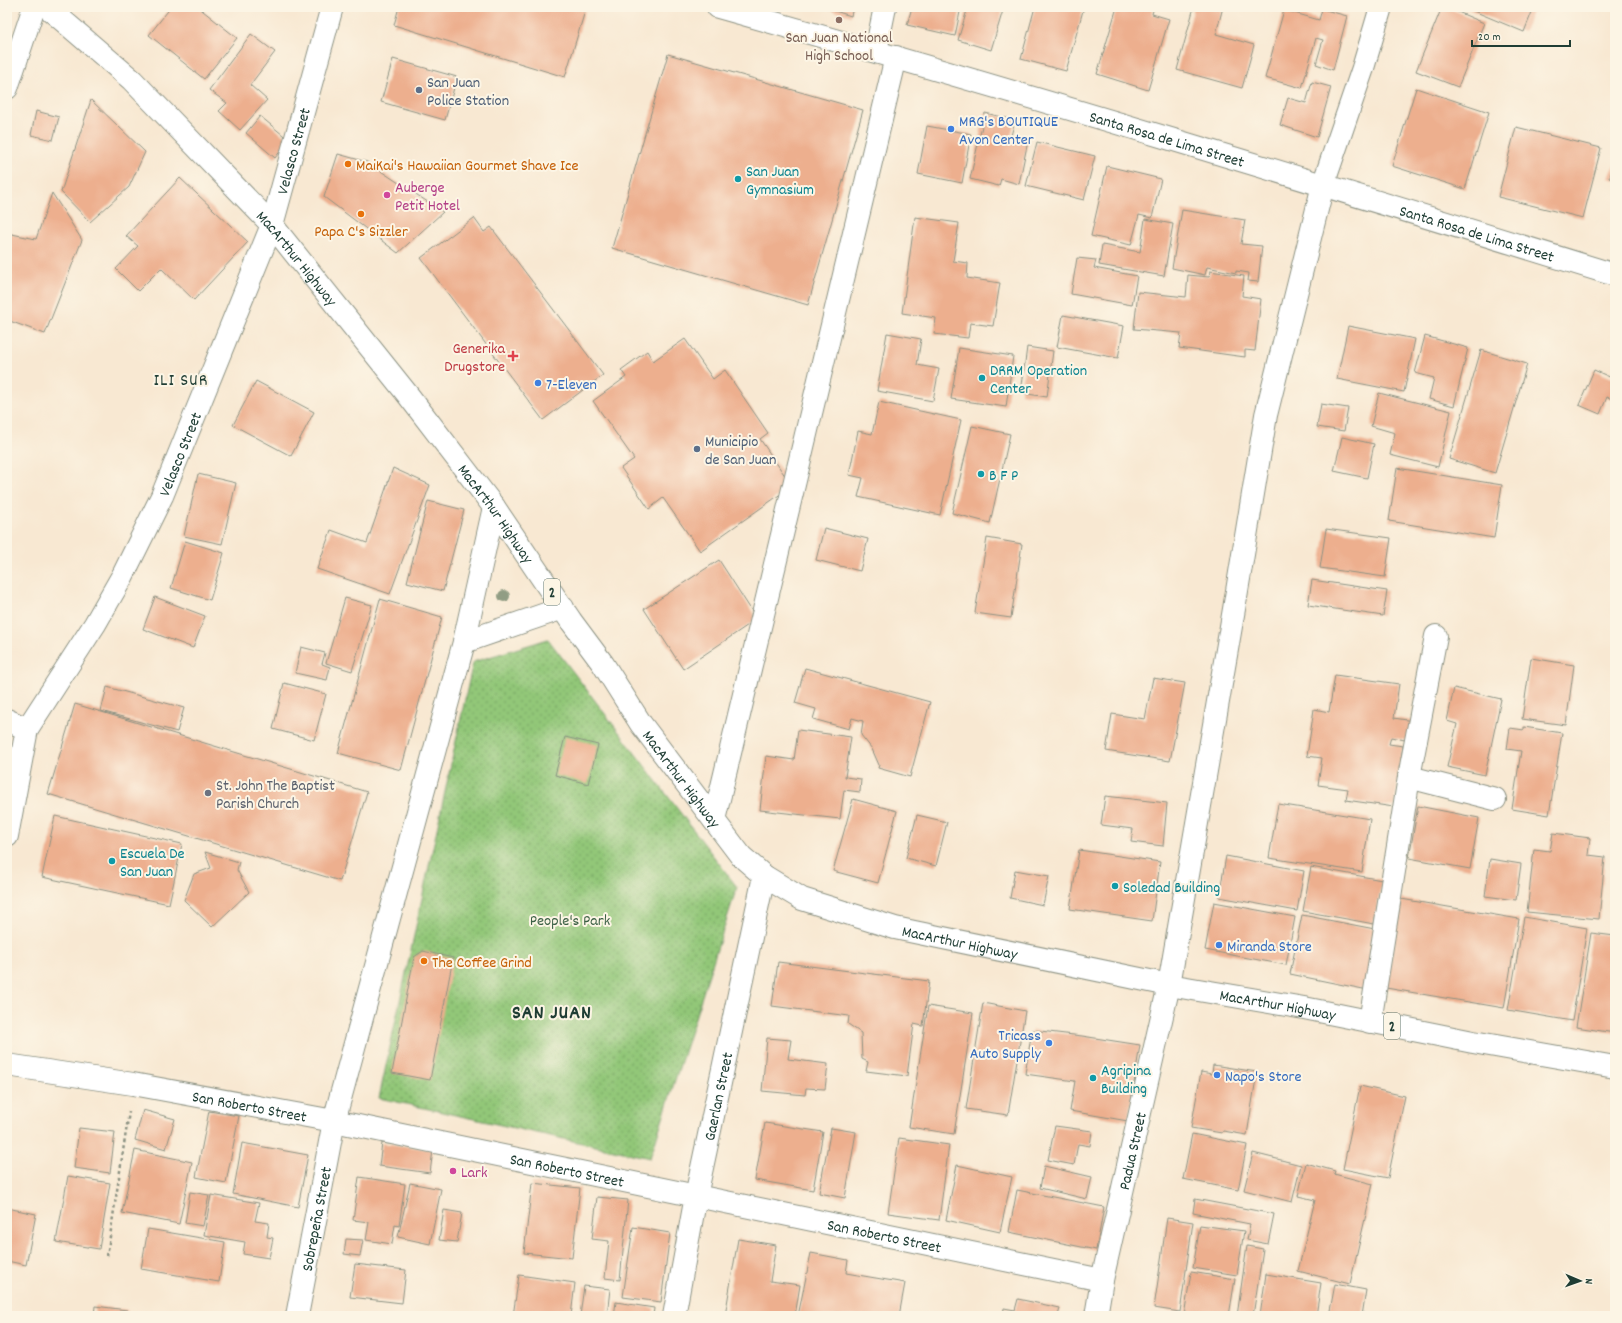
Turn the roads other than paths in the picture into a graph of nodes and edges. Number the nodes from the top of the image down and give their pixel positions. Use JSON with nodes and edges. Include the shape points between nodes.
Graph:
{"nodes":[{"id":1,"x":34,"y":7,"type":"edge"},
{"id":2,"x":46,"y":7,"type":"edge"},
{"id":3,"x":332,"y":7,"type":"edge"},
{"id":4,"x":718,"y":7,"type":"edge"},
{"id":5,"x":885,"y":7,"type":"edge"},
{"id":6,"x":1381,"y":7,"type":"edge"},
{"id":7,"x":876,"y":51,"type":"junction"},
{"id":8,"x":896,"y":57,"type":"junction"},
{"id":9,"x":7,"y":88,"type":"edge"},
{"id":10,"x":1323,"y":185,"type":"junction"},
{"id":11,"x":272,"y":225,"type":"junction"},
{"id":12,"x":1615,"y":275,"type":"edge"},
{"id":13,"x":494,"y":507,"type":"junction"},
{"id":14,"x":564,"y":608,"type":"junction"},
{"id":15,"x":1436,"y":636,"type":"dead end"},
{"id":16,"x":464,"y":642,"type":"junction"},
{"id":17,"x":7,"y":720,"type":"edge"},
{"id":18,"x":27,"y":729,"type":"junction"},
{"id":19,"x":1409,"y":778,"type":"junction"},
{"id":20,"x":1495,"y":799,"type":"dead end"},
{"id":21,"x":714,"y":820,"type":"junction"},
{"id":22,"x":7,"y":836,"type":"edge"},
{"id":23,"x":764,"y":876,"type":"junction"},
{"id":24,"x":1168,"y":985,"type":"junction"},
{"id":25,"x":1370,"y":1022,"type":"junction"},
{"id":26,"x":7,"y":1065,"type":"edge"},
{"id":27,"x":1615,"y":1067,"type":"edge"},
{"id":28,"x":334,"y":1121,"type":"junction"},
{"id":29,"x":696,"y":1196,"type":"junction"},
{"id":30,"x":1102,"y":1280,"type":"junction"},
{"id":31,"x":297,"y":1316,"type":"edge"},
{"id":32,"x":674,"y":1316,"type":"edge"},
{"id":33,"x":1096,"y":1316,"type":"edge"}],
"edges":[{"from":1,"to":9,"type":"main road"},
{"from":2,"to":11,"type":"main road","name":"MacArthur Highway","number":"2","via":[[132,80]]},
{"from":3,"to":11,"type":"main road","name":"Velasco Street"},
{"from":4,"to":7,"type":"main road","name":"Santa Rosa de Lima Street"},
{"from":5,"to":7,"type":"main road"},
{"from":6,"to":10,"type":"main road","name":"Padua Street"},
{"from":7,"to":8,"type":"main road","name":"Santa Rosa de Lima Street"},
{"from":8,"to":10,"type":"main road","name":"Santa Rosa de Lima Street"},
{"from":8,"to":21,"type":"main road"},
{"from":10,"to":12,"type":"main road","name":"Santa Rosa de Lima Street"},
{"from":10,"to":24,"type":"main road","name":"Padua Street","via":[[1266,415]]},
{"from":11,"to":13,"type":"main road","name":"MacArthur Highway","number":"2"},
{"from":11,"to":18,"type":"main road","name":"Velasco Street","via":[[162,496],[123,575]]},
{"from":13,"to":14,"type":"main road","name":"MacArthur Highway","number":"2"},
{"from":13,"to":16,"type":"main road","name":"Sobrepeña Street"},
{"from":14,"to":16,"type":"main road"},
{"from":14,"to":21,"type":"main road","name":"MacArthur Highway","number":"2","via":[[641,724]]},
{"from":15,"to":19,"type":"main road"},
{"from":16,"to":28,"type":"main road","name":"Sobrepeña Street"},
{"from":17,"to":18,"type":"main road"},
{"from":18,"to":22,"type":"main road","name":"Velasco Street"},
{"from":19,"to":20,"type":"main road"},
{"from":19,"to":25,"type":"main road"},
{"from":21,"to":23,"type":"main road","name":"MacArthur Highway","number":"2","via":[[741,856]]},
{"from":23,"to":24,"type":"main road","name":"MacArthur Highway","number":"2","via":[[802,899],[895,928]]},
{"from":23,"to":29,"type":"main road","name":"Gaerlan Street"},
{"from":24,"to":25,"type":"main road","name":"MacArthur Highway","number":"2"},
{"from":24,"to":30,"type":"main road","name":"Padua Street"},
{"from":25,"to":27,"type":"main road","name":"MacArthur Highway","number":"2"},
{"from":26,"to":28,"type":"main road","name":"San Roberto Street","via":[[133,1084]]},
{"from":28,"to":29,"type":"main road","name":"San Roberto Street"},
{"from":28,"to":31,"type":"main road","name":"Sobrepeña Street"},
{"from":29,"to":30,"type":"main road","name":"San Roberto Street"},
{"from":29,"to":32,"type":"main road","name":"Gaerlan Street"},
{"from":30,"to":33,"type":"main road","name":"Padua Street"}]}
